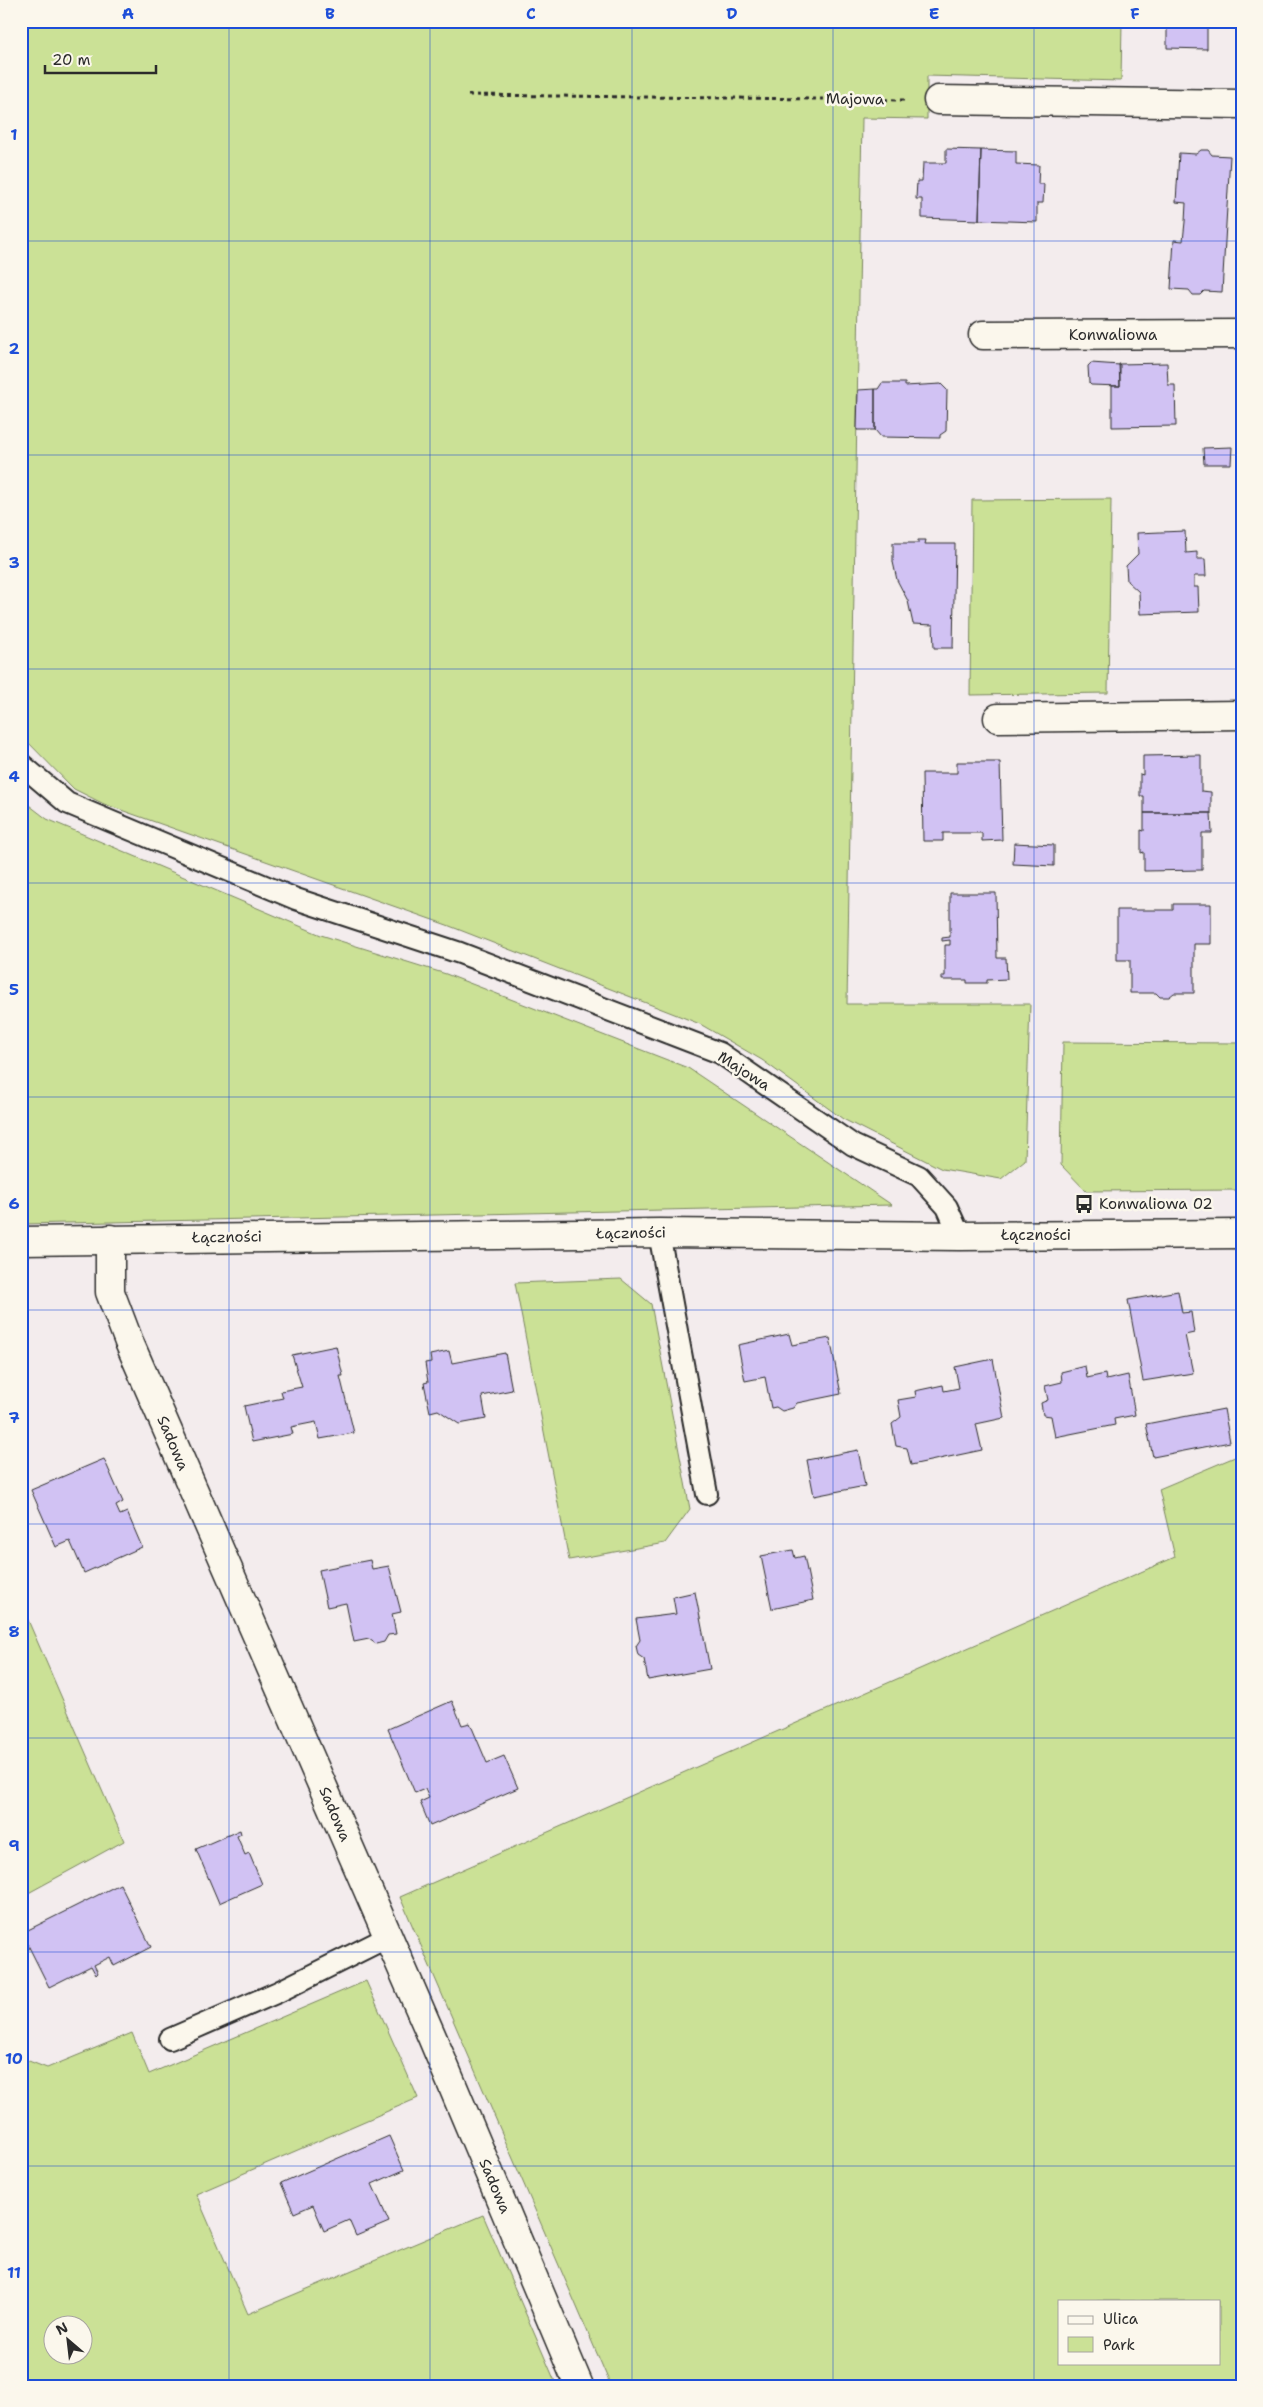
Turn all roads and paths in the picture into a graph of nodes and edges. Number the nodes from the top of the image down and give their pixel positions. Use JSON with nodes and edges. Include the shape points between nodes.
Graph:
{"nodes":[{"id":1,"x":468,"y":95,"type":"dead end"},
{"id":2,"x":938,"y":100,"type":"joint"},
{"id":3,"x":1242,"y":104,"type":"edge"},
{"id":4,"x":1242,"y":334,"type":"edge"},
{"id":5,"x":983,"y":335,"type":"dead end"},
{"id":6,"x":1242,"y":715,"type":"edge"},
{"id":7,"x":998,"y":718,"type":"dead end"},
{"id":8,"x":21,"y":764,"type":"edge"},
{"id":9,"x":659,"y":1233,"type":"junction"},
{"id":10,"x":1242,"y":1234,"type":"edge"},
{"id":11,"x":960,"y":1236,"type":"junction"},
{"id":12,"x":110,"y":1239,"type":"junction"},
{"id":13,"x":21,"y":1241,"type":"edge"},
{"id":14,"x":707,"y":1494,"type":"dead end"},
{"id":15,"x":388,"y":1937,"type":"junction"},
{"id":16,"x":170,"y":2039,"type":"dead end"},
{"id":17,"x":579,"y":2386,"type":"edge"}],
"edges":[{"from":1,"to":2,"type":"path","name":"Majowa"},
{"from":2,"to":3,"type":"street"},
{"from":4,"to":5,"type":"street","name":"Konwaliowa"},
{"from":6,"to":7,"type":"street"},
{"from":8,"to":11,"type":"lane","name":"Majowa","via":[[67,803],[296,899],[460,953],[720,1053],[853,1146],[919,1176],[947,1208]]},
{"from":9,"to":11,"type":"street","name":"Łączności"},
{"from":9,"to":12,"type":"street","name":"Łączności"},
{"from":9,"to":14,"type":"lane"},
{"from":10,"to":11,"type":"street","name":"Łączności"},
{"from":12,"to":13,"type":"street","name":"Łączności"},
{"from":12,"to":15,"type":"street","name":"Sadowa","via":[[110,1292]]},
{"from":15,"to":16,"type":"lane","via":[[278,1992]]},
{"from":15,"to":17,"type":"street","name":"Sadowa"}]}
